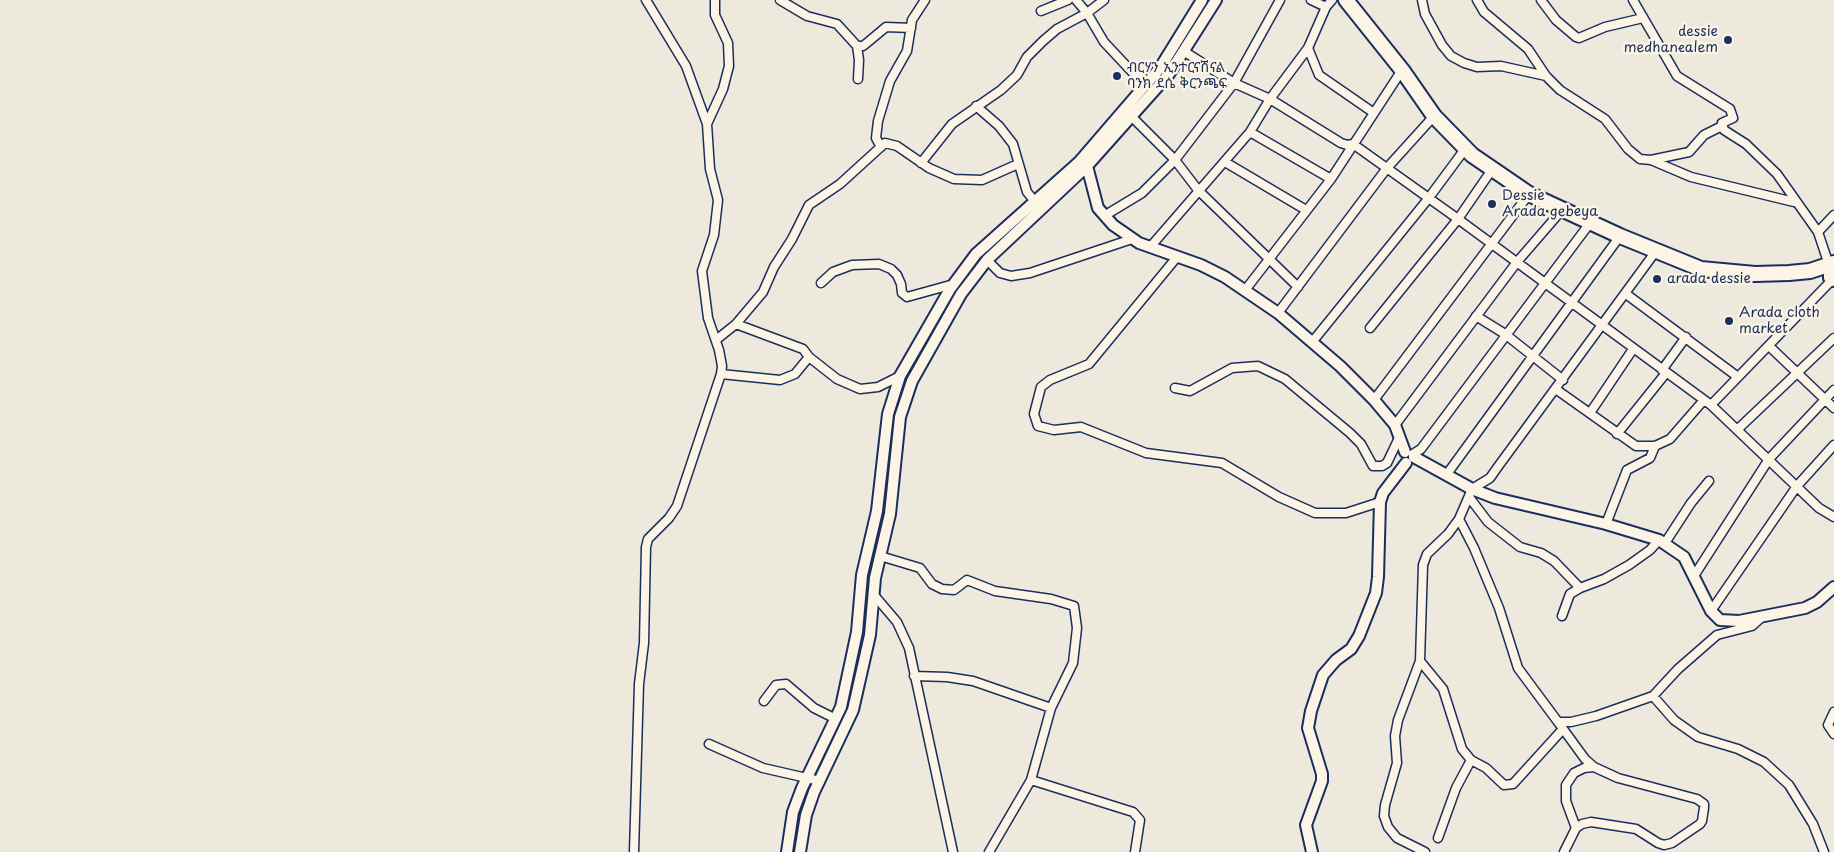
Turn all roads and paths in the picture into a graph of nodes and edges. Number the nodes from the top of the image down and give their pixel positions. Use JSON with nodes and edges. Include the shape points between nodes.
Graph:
{"nodes":[{"id":1,"x":646,"y":0,"type":"edge"},
{"id":2,"x":715,"y":0,"type":"edge"},
{"id":3,"x":780,"y":0,"type":"edge"},
{"id":4,"x":926,"y":0,"type":"edge"},
{"id":5,"x":1068,"y":0,"type":"edge"},
{"id":6,"x":1076,"y":0,"type":"edge"},
{"id":7,"x":1104,"y":0,"type":"edge"},
{"id":8,"x":1202,"y":0,"type":"edge"},
{"id":9,"x":1216,"y":0,"type":"edge"},
{"id":10,"x":1280,"y":0,"type":"edge"},
{"id":11,"x":1311,"y":0,"type":"edge"},
{"id":12,"x":1332,"y":0,"type":"edge"},
{"id":13,"x":1346,"y":0,"type":"edge"},
{"id":14,"x":1422,"y":0,"type":"edge"},
{"id":15,"x":1477,"y":0,"type":"edge"},
{"id":16,"x":1541,"y":0,"type":"edge"},
{"id":17,"x":1633,"y":0,"type":"edge"},
{"id":18,"x":1326,"y":7,"type":"junction"},
{"id":19,"x":1041,"y":11,"type":"dead end"},
{"id":20,"x":1087,"y":13,"type":"junction"},
{"id":21,"x":1643,"y":18,"type":"junction"},
{"id":22,"x":911,"y":28,"type":"junction"},
{"id":23,"x":857,"y":46,"type":"junction"},
{"id":24,"x":1308,"y":48,"type":"junction"},
{"id":25,"x":1185,"y":52,"type":"junction"},
{"id":26,"x":1402,"y":70,"type":"junction"},
{"id":27,"x":1546,"y":76,"type":"junction"},
{"id":28,"x":858,"y":78,"type":"dead end"},
{"id":29,"x":1148,"y":83,"type":"junction"},
{"id":30,"x":1234,"y":83,"type":"junction"},
{"id":31,"x":1270,"y":99,"type":"junction"},
{"id":32,"x":976,"y":106,"type":"junction"},
{"id":33,"x":1374,"y":113,"type":"junction"},
{"id":34,"x":1130,"y":116,"type":"junction"},
{"id":35,"x":1434,"y":116,"type":"junction"},
{"id":36,"x":708,"y":124,"type":"junction"},
{"id":37,"x":1722,"y":126,"type":"junction"},
{"id":38,"x":1250,"y":132,"type":"junction"},
{"id":39,"x":1353,"y":144,"type":"junction"},
{"id":40,"x":881,"y":146,"type":"junction"},
{"id":41,"x":1465,"y":149,"type":"junction"},
{"id":42,"x":1175,"y":160,"type":"junction"},
{"id":43,"x":1651,"y":160,"type":"junction"},
{"id":44,"x":1225,"y":162,"type":"junction"},
{"id":45,"x":921,"y":163,"type":"junction"},
{"id":46,"x":1018,"y":164,"type":"junction"},
{"id":47,"x":1087,"y":166,"type":"junction"},
{"id":48,"x":1387,"y":168,"type":"junction"},
{"id":49,"x":1491,"y":171,"type":"junction"},
{"id":50,"x":1331,"y":179,"type":"junction"},
{"id":51,"x":1198,"y":190,"type":"junction"},
{"id":52,"x":1528,"y":194,"type":"junction"},
{"id":53,"x":1428,"y":199,"type":"junction"},
{"id":54,"x":1794,"y":202,"type":"junction"},
{"id":55,"x":1038,"y":205,"type":"junction"},
{"id":56,"x":1306,"y":210,"type":"junction"},
{"id":57,"x":1562,"y":210,"type":"junction"},
{"id":58,"x":1104,"y":216,"type":"junction"},
{"id":59,"x":1834,"y":216,"type":"edge"},
{"id":60,"x":1458,"y":219,"type":"junction"},
{"id":61,"x":1590,"y":222,"type":"junction"},
{"id":62,"x":1818,"y":232,"type":"junction"},
{"id":63,"x":1003,"y":236,"type":"junction"},
{"id":64,"x":1620,"y":236,"type":"junction"},
{"id":65,"x":1132,"y":239,"type":"junction"},
{"id":66,"x":1490,"y":244,"type":"junction"},
{"id":67,"x":1151,"y":246,"type":"junction"},
{"id":68,"x":1656,"y":251,"type":"junction"},
{"id":69,"x":1177,"y":257,"type":"junction"},
{"id":70,"x":1270,"y":258,"type":"junction"},
{"id":71,"x":987,"y":260,"type":"junction"},
{"id":72,"x":1517,"y":262,"type":"junction"},
{"id":73,"x":1832,"y":264,"type":"edge"},
{"id":74,"x":1832,"y":281,"type":"edge"},
{"id":75,"x":1545,"y":282,"type":"junction"},
{"id":76,"x":822,"y":283,"type":"dead end"},
{"id":77,"x":954,"y":284,"type":"junction"},
{"id":78,"x":1298,"y":287,"type":"junction"},
{"id":79,"x":1246,"y":289,"type":"junction"},
{"id":80,"x":1626,"y":294,"type":"junction"},
{"id":81,"x":1572,"y":303,"type":"junction"},
{"id":82,"x":1278,"y":313,"type":"junction"},
{"id":83,"x":1476,"y":316,"type":"junction"},
{"id":84,"x":736,"y":324,"type":"junction"},
{"id":85,"x":1602,"y":326,"type":"junction"},
{"id":86,"x":1370,"y":328,"type":"dead end"},
{"id":87,"x":1505,"y":334,"type":"junction"},
{"id":88,"x":1686,"y":337,"type":"junction"},
{"id":89,"x":1834,"y":338,"type":"edge"},
{"id":90,"x":716,"y":340,"type":"junction"},
{"id":91,"x":1313,"y":341,"type":"junction"},
{"id":92,"x":1769,"y":346,"type":"junction"},
{"id":93,"x":1633,"y":349,"type":"junction"},
{"id":94,"x":1531,"y":356,"type":"junction"},
{"id":95,"x":809,"y":357,"type":"junction"},
{"id":96,"x":1664,"y":371,"type":"junction"},
{"id":97,"x":1796,"y":373,"type":"junction"},
{"id":98,"x":721,"y":374,"type":"junction"},
{"id":99,"x":900,"y":376,"type":"junction"},
{"id":100,"x":1738,"y":377,"type":"junction"},
{"id":101,"x":1563,"y":380,"type":"junction"},
{"id":102,"x":1176,"y":388,"type":"dead end"},
{"id":103,"x":1557,"y":390,"type":"junction"},
{"id":104,"x":1834,"y":390,"type":"edge"},
{"id":105,"x":1823,"y":399,"type":"junction"},
{"id":106,"x":1374,"y":400,"type":"junction"},
{"id":107,"x":1707,"y":403,"type":"junction"},
{"id":108,"x":1834,"y":408,"type":"edge"},
{"id":109,"x":1590,"y":413,"type":"junction"},
{"id":110,"x":1395,"y":425,"type":"junction"},
{"id":111,"x":1738,"y":428,"type":"junction"},
{"id":112,"x":1617,"y":434,"type":"junction"},
{"id":113,"x":1399,"y":438,"type":"junction"},
{"id":114,"x":1834,"y":445,"type":"edge"},
{"id":115,"x":1655,"y":446,"type":"junction"},
{"id":116,"x":1410,"y":456,"type":"junction"},
{"id":117,"x":1769,"y":459,"type":"junction"},
{"id":118,"x":1447,"y":474,"type":"junction"},
{"id":119,"x":881,"y":476,"type":"junction"},
{"id":120,"x":894,"y":476,"type":"junction"},
{"id":121,"x":1709,"y":481,"type":"dead end"},
{"id":122,"x":1797,"y":486,"type":"junction"},
{"id":123,"x":1470,"y":493,"type":"junction"},
{"id":124,"x":1380,"y":502,"type":"junction"},
{"id":125,"x":1834,"y":517,"type":"edge"},
{"id":126,"x":1459,"y":519,"type":"junction"},
{"id":127,"x":1606,"y":524,"type":"junction"},
{"id":128,"x":1662,"y":542,"type":"junction"},
{"id":129,"x":880,"y":556,"type":"junction"},
{"id":130,"x":1694,"y":576,"type":"junction"},
{"id":131,"x":1834,"y":587,"type":"edge"},
{"id":132,"x":1580,"y":588,"type":"junction"},
{"id":133,"x":874,"y":595,"type":"junction"},
{"id":134,"x":1711,"y":611,"type":"junction"},
{"id":135,"x":1562,"y":616,"type":"dead end"},
{"id":136,"x":1762,"y":616,"type":"junction"},
{"id":137,"x":1420,"y":661,"type":"junction"},
{"id":138,"x":914,"y":676,"type":"junction"},
{"id":139,"x":1653,"y":696,"type":"junction"},
{"id":140,"x":764,"y":701,"type":"dead end"},
{"id":141,"x":1051,"y":708,"type":"junction"},
{"id":142,"x":1834,"y":712,"type":"edge"},
{"id":143,"x":836,"y":718,"type":"junction"},
{"id":144,"x":1558,"y":722,"type":"junction"},
{"id":145,"x":1564,"y":729,"type":"junction"},
{"id":146,"x":1834,"y":734,"type":"edge"},
{"id":147,"x":709,"y":744,"type":"dead end"},
{"id":148,"x":1471,"y":760,"type":"junction"},
{"id":149,"x":1594,"y":767,"type":"junction"},
{"id":150,"x":807,"y":777,"type":"junction"},
{"id":151,"x":1031,"y":780,"type":"junction"},
{"id":152,"x":820,"y":781,"type":"junction"},
{"id":153,"x":1576,"y":828,"type":"junction"},
{"id":154,"x":1438,"y":838,"type":"dead end"},
{"id":155,"x":634,"y":852,"type":"edge"},
{"id":156,"x":787,"y":852,"type":"edge"},
{"id":157,"x":800,"y":852,"type":"edge"},
{"id":158,"x":953,"y":852,"type":"edge"},
{"id":159,"x":990,"y":852,"type":"edge"},
{"id":160,"x":1135,"y":852,"type":"edge"},
{"id":161,"x":1312,"y":852,"type":"edge"},
{"id":162,"x":1426,"y":852,"type":"edge"},
{"id":163,"x":1564,"y":852,"type":"edge"},
{"id":164,"x":1824,"y":852,"type":"edge"}],
"edges":[{"from":1,"to":36,"type":"street","via":[[686,66]]},
{"from":2,"to":36,"type":"street","via":[[715,15],[728,43],[729,66]]},
{"from":3,"to":23,"type":"street","via":[[807,16],[837,24]]},
{"from":4,"to":22,"type":"street","via":[[912,20]]},
{"from":5,"to":19,"type":"street"},
{"from":6,"to":20,"type":"street"},
{"from":7,"to":20,"type":"street"},
{"from":8,"to":29,"type":"street"},
{"from":9,"to":25,"type":"street"},
{"from":10,"to":30,"type":"street"},
{"from":11,"to":18,"type":"street"},
{"from":12,"to":18,"type":"street"},
{"from":13,"to":26,"type":"highway"},
{"from":14,"to":27,"type":"street","via":[[1425,14],[1442,45],[1464,64],[1501,66]]},
{"from":15,"to":27,"type":"street","via":[[1484,12],[1528,49]]},
{"from":16,"to":21,"type":"street","via":[[1556,20],[1580,38]]},
{"from":17,"to":21,"type":"street"},
{"from":18,"to":24,"type":"street"},
{"from":20,"to":29,"type":"street","via":[[1104,42],[1134,74]]},
{"from":20,"to":32,"type":"street","via":[[1057,29],[1027,57],[1017,75]]},
{"from":21,"to":37,"type":"street","via":[[1676,76],[1730,108],[1733,118]]},
{"from":22,"to":23,"type":"street","via":[[886,27],[863,46]]},
{"from":22,"to":40,"type":"street","via":[[907,51],[890,81],[878,121],[876,138]]},
{"from":23,"to":28,"type":"street"},
{"from":24,"to":31,"type":"street"},
{"from":24,"to":33,"type":"street","via":[[1319,75]]},
{"from":25,"to":30,"type":"street"},
{"from":25,"to":34,"type":"street"},
{"from":26,"to":33,"type":"street"},
{"from":26,"to":35,"type":"highway"},
{"from":27,"to":43,"type":"street","via":[[1560,90],[1605,120],[1633,155]]},
{"from":29,"to":55,"type":"street"},
{"from":30,"to":31,"type":"street"},
{"from":30,"to":42,"type":"street"},
{"from":31,"to":38,"type":"street"},
{"from":31,"to":39,"type":"street","via":[[1341,143]]},
{"from":32,"to":45,"type":"street","via":[[952,124]]},
{"from":32,"to":46,"type":"street","via":[[1008,136]]},
{"from":33,"to":39,"type":"street"},
{"from":34,"to":42,"type":"street"},
{"from":34,"to":47,"type":"street"},
{"from":35,"to":41,"type":"highway"},
{"from":35,"to":48,"type":"street"},
{"from":36,"to":90,"type":"street","via":[[710,170],[718,200],[714,235],[702,271],[708,318]]},
{"from":37,"to":43,"type":"street","via":[[1704,135],[1689,152]]},
{"from":37,"to":54,"type":"street","via":[[1777,174]]},
{"from":38,"to":44,"type":"street"},
{"from":38,"to":50,"type":"street"},
{"from":39,"to":48,"type":"street"},
{"from":39,"to":50,"type":"street"},
{"from":40,"to":45,"type":"street","via":[[885,143],[896,146]]},
{"from":40,"to":84,"type":"street","via":[[840,184],[809,204],[763,292]]},
{"from":41,"to":49,"type":"highway"},
{"from":41,"to":53,"type":"street"},
{"from":42,"to":51,"type":"street"},
{"from":42,"to":58,"type":"street","via":[[1142,193]]},
{"from":43,"to":54,"type":"street","via":[[1691,177]]},
{"from":44,"to":51,"type":"street"},
{"from":44,"to":56,"type":"street"},
{"from":45,"to":46,"type":"street","via":[[943,176],[974,180],[982,180]]},
{"from":46,"to":55,"type":"street","via":[[1027,192]]},
{"from":47,"to":55,"type":"street"},
{"from":47,"to":58,"type":"street","via":[[1098,208]]},
{"from":48,"to":53,"type":"street"},
{"from":48,"to":78,"type":"street"},
{"from":49,"to":52,"type":"highway"},
{"from":49,"to":60,"type":"street"},
{"from":50,"to":56,"type":"street"},
{"from":51,"to":67,"type":"street"},
{"from":51,"to":70,"type":"street"},
{"from":52,"to":57,"type":"highway"},
{"from":52,"to":66,"type":"street"},
{"from":53,"to":60,"type":"street"},
{"from":53,"to":91,"type":"street"},
{"from":54,"to":62,"type":"street"},
{"from":55,"to":63,"type":"street"},
{"from":56,"to":70,"type":"street"},
{"from":57,"to":61,"type":"highway"},
{"from":57,"to":72,"type":"street"},
{"from":58,"to":65,"type":"street"},
{"from":59,"to":62,"type":"street"},
{"from":60,"to":66,"type":"street"},
{"from":60,"to":86,"type":"street"},
{"from":61,"to":64,"type":"highway"},
{"from":61,"to":75,"type":"street"},
{"from":62,"to":73,"type":"street"},
{"from":63,"to":71,"type":"street"},
{"from":63,"to":77,"type":"street","via":[[976,254]]},
{"from":64,"to":68,"type":"highway"},
{"from":64,"to":81,"type":"street"},
{"from":65,"to":67,"type":"street"},
{"from":65,"to":71,"type":"street","via":[[1030,273],[1011,276],[1000,273]]},
{"from":66,"to":72,"type":"street"},
{"from":66,"to":106,"type":"street"},
{"from":67,"to":69,"type":"street"},
{"from":68,"to":73,"type":"highway","via":[[1701,269],[1720,272],[1789,273]]},
{"from":68,"to":80,"type":"street"},
{"from":69,"to":79,"type":"street","via":[[1201,265]]},
{"from":69,"to":124,"type":"street","via":[[1089,364],[1050,380],[1042,387],[1034,414],[1038,426],[1054,430],[1081,427],[1146,453],[1222,463],[1279,497],[1316,513],[1346,513]]},
{"from":70,"to":78,"type":"street"},
{"from":70,"to":79,"type":"street"},
{"from":71,"to":120,"type":"street","via":[[961,294],[912,381],[900,416]]},
{"from":72,"to":75,"type":"street"},
{"from":72,"to":83,"type":"street"},
{"from":73,"to":74,"type":"street"},
{"from":74,"to":92,"type":"street"},
{"from":75,"to":81,"type":"street"},
{"from":75,"to":87,"type":"street"},
{"from":76,"to":77,"type":"street","via":[[833,272],[852,265],[880,264],[891,268],[897,275],[902,293],[907,297]]},
{"from":77,"to":99,"type":"street"},
{"from":78,"to":82,"type":"street"},
{"from":79,"to":82,"type":"street"},
{"from":80,"to":85,"type":"street"},
{"from":80,"to":88,"type":"street"},
{"from":81,"to":85,"type":"street"},
{"from":81,"to":94,"type":"street"},
{"from":82,"to":91,"type":"street"},
{"from":83,"to":87,"type":"street"},
{"from":83,"to":110,"type":"street"},
{"from":84,"to":90,"type":"street"},
{"from":84,"to":95,"type":"street","via":[[798,346]]},
{"from":85,"to":93,"type":"street"},
{"from":85,"to":101,"type":"street"},
{"from":87,"to":94,"type":"street"},
{"from":87,"to":116,"type":"street","via":[[1426,442]]},
{"from":88,"to":96,"type":"street"},
{"from":88,"to":100,"type":"street"},
{"from":89,"to":97,"type":"street"},
{"from":90,"to":98,"type":"street"},
{"from":91,"to":106,"type":"street"},
{"from":92,"to":97,"type":"street"},
{"from":92,"to":100,"type":"street"},
{"from":93,"to":96,"type":"street"},
{"from":93,"to":109,"type":"street"},
{"from":94,"to":101,"type":"street"},
{"from":94,"to":118,"type":"street"},
{"from":95,"to":98,"type":"street","via":[[795,374],[780,380]]},
{"from":95,"to":99,"type":"street","via":[[836,379],[860,389],[878,387]]},
{"from":96,"to":107,"type":"street"},
{"from":96,"to":112,"type":"street"},
{"from":97,"to":105,"type":"street"},
{"from":97,"to":111,"type":"street"},
{"from":98,"to":155,"type":"street","via":[[677,506],[648,539],[646,548],[644,643],[638,684]]},
{"from":99,"to":119,"type":"street","via":[[888,414]]},
{"from":100,"to":107,"type":"street"},
{"from":101,"to":103,"type":"street"},
{"from":102,"to":113,"type":"street","via":[[1190,391],[1232,368],[1258,366],[1285,379],[1350,433],[1361,444],[1373,466],[1387,463]]},
{"from":103,"to":109,"type":"street"},
{"from":103,"to":123,"type":"street","via":[[1490,478]]},
{"from":104,"to":105,"type":"street"},
{"from":105,"to":108,"type":"street"},
{"from":105,"to":117,"type":"street"},
{"from":106,"to":110,"type":"street"},
{"from":107,"to":111,"type":"street"},
{"from":107,"to":115,"type":"street","via":[[1670,439]]},
{"from":109,"to":112,"type":"street"},
{"from":110,"to":113,"type":"street"},
{"from":111,"to":117,"type":"street"},
{"from":112,"to":115,"type":"street","via":[[1636,446]]},
{"from":113,"to":116,"type":"street"},
{"from":114,"to":122,"type":"street"},
{"from":115,"to":127,"type":"street","via":[[1650,458],[1627,470]]},
{"from":116,"to":118,"type":"street"},
{"from":116,"to":124,"type":"street"},
{"from":117,"to":122,"type":"street"},
{"from":117,"to":130,"type":"street"},
{"from":118,"to":123,"type":"street"},
{"from":119,"to":120,"type":"street"},
{"from":119,"to":143,"type":"street","via":[[877,511],[862,575],[857,632]]},
{"from":120,"to":129,"type":"street","via":[[890,514]]},
{"from":121,"to":128,"type":"street"},
{"from":122,"to":125,"type":"street","via":[[1819,508]]},
{"from":122,"to":134,"type":"street"},
{"from":123,"to":126,"type":"street"},
{"from":123,"to":127,"type":"street"},
{"from":123,"to":132,"type":"street","via":[[1488,522],[1520,547],[1554,561]]},
{"from":124,"to":161,"type":"street","via":[[1376,593],[1360,636],[1323,675],[1311,711],[1308,728],[1322,774],[1306,825]]},
{"from":126,"to":137,"type":"street","via":[[1427,554],[1423,566]]},
{"from":126,"to":144,"type":"street","via":[[1499,608],[1518,668]]},
{"from":127,"to":128,"type":"street"},
{"from":128,"to":130,"type":"street","via":[[1684,557]]},
{"from":128,"to":132,"type":"street","via":[[1629,565]]},
{"from":129,"to":133,"type":"street"},
{"from":129,"to":141,"type":"street","via":[[920,568],[932,584],[942,589],[954,590],[967,580],[996,591],[1051,599],[1074,606],[1077,628],[1073,663]]},
{"from":130,"to":134,"type":"street"},
{"from":131,"to":136,"type":"street","via":[[1805,608]]},
{"from":132,"to":135,"type":"street","via":[[1570,594]]},
{"from":133,"to":138,"type":"street","via":[[897,622],[909,648]]},
{"from":133,"to":152,"type":"street","via":[[870,635],[853,710]]},
{"from":134,"to":136,"type":"street","via":[[1720,620],[1729,622]]},
{"from":136,"to":139,"type":"street","via":[[1752,626],[1717,636],[1678,669]]},
{"from":137,"to":148,"type":"street","via":[[1443,689],[1458,740]]},
{"from":137,"to":162,"type":"street","via":[[1398,720],[1395,736],[1397,763],[1384,816],[1397,838]]},
{"from":138,"to":141,"type":"street","via":[[973,681]]},
{"from":138,"to":158,"type":"street"},
{"from":139,"to":144,"type":"street","via":[[1596,716]]},
{"from":139,"to":164,"type":"street","via":[[1674,720],[1698,737],[1738,749],[1764,762],[1790,784]]},
{"from":140,"to":143,"type":"street","via":[[776,685],[786,684],[814,708]]},
{"from":141,"to":151,"type":"street"},
{"from":142,"to":146,"type":"street","via":[[1828,725]]},
{"from":143,"to":150,"type":"street"},
{"from":144,"to":145,"type":"street"},
{"from":145,"to":148,"type":"street","via":[[1510,785],[1504,785],[1486,768]]},
{"from":145,"to":149,"type":"street"},
{"from":147,"to":150,"type":"street","via":[[744,762]]},
{"from":148,"to":154,"type":"street","via":[[1456,788]]},
{"from":149,"to":153,"type":"street","via":[[1574,773],[1566,785],[1566,801]]},
{"from":149,"to":153,"type":"street","via":[[1618,778],[1701,801],[1704,808],[1702,821],[1672,843],[1664,845],[1636,829],[1607,823],[1591,822]]},
{"from":150,"to":152,"type":"street"},
{"from":150,"to":156,"type":"street","via":[[793,812]]},
{"from":151,"to":159,"type":"street"},
{"from":151,"to":160,"type":"street","via":[[1133,812],[1140,820]]},
{"from":152,"to":157,"type":"street","via":[[806,815]]},
{"from":153,"to":163,"type":"street"}]}
